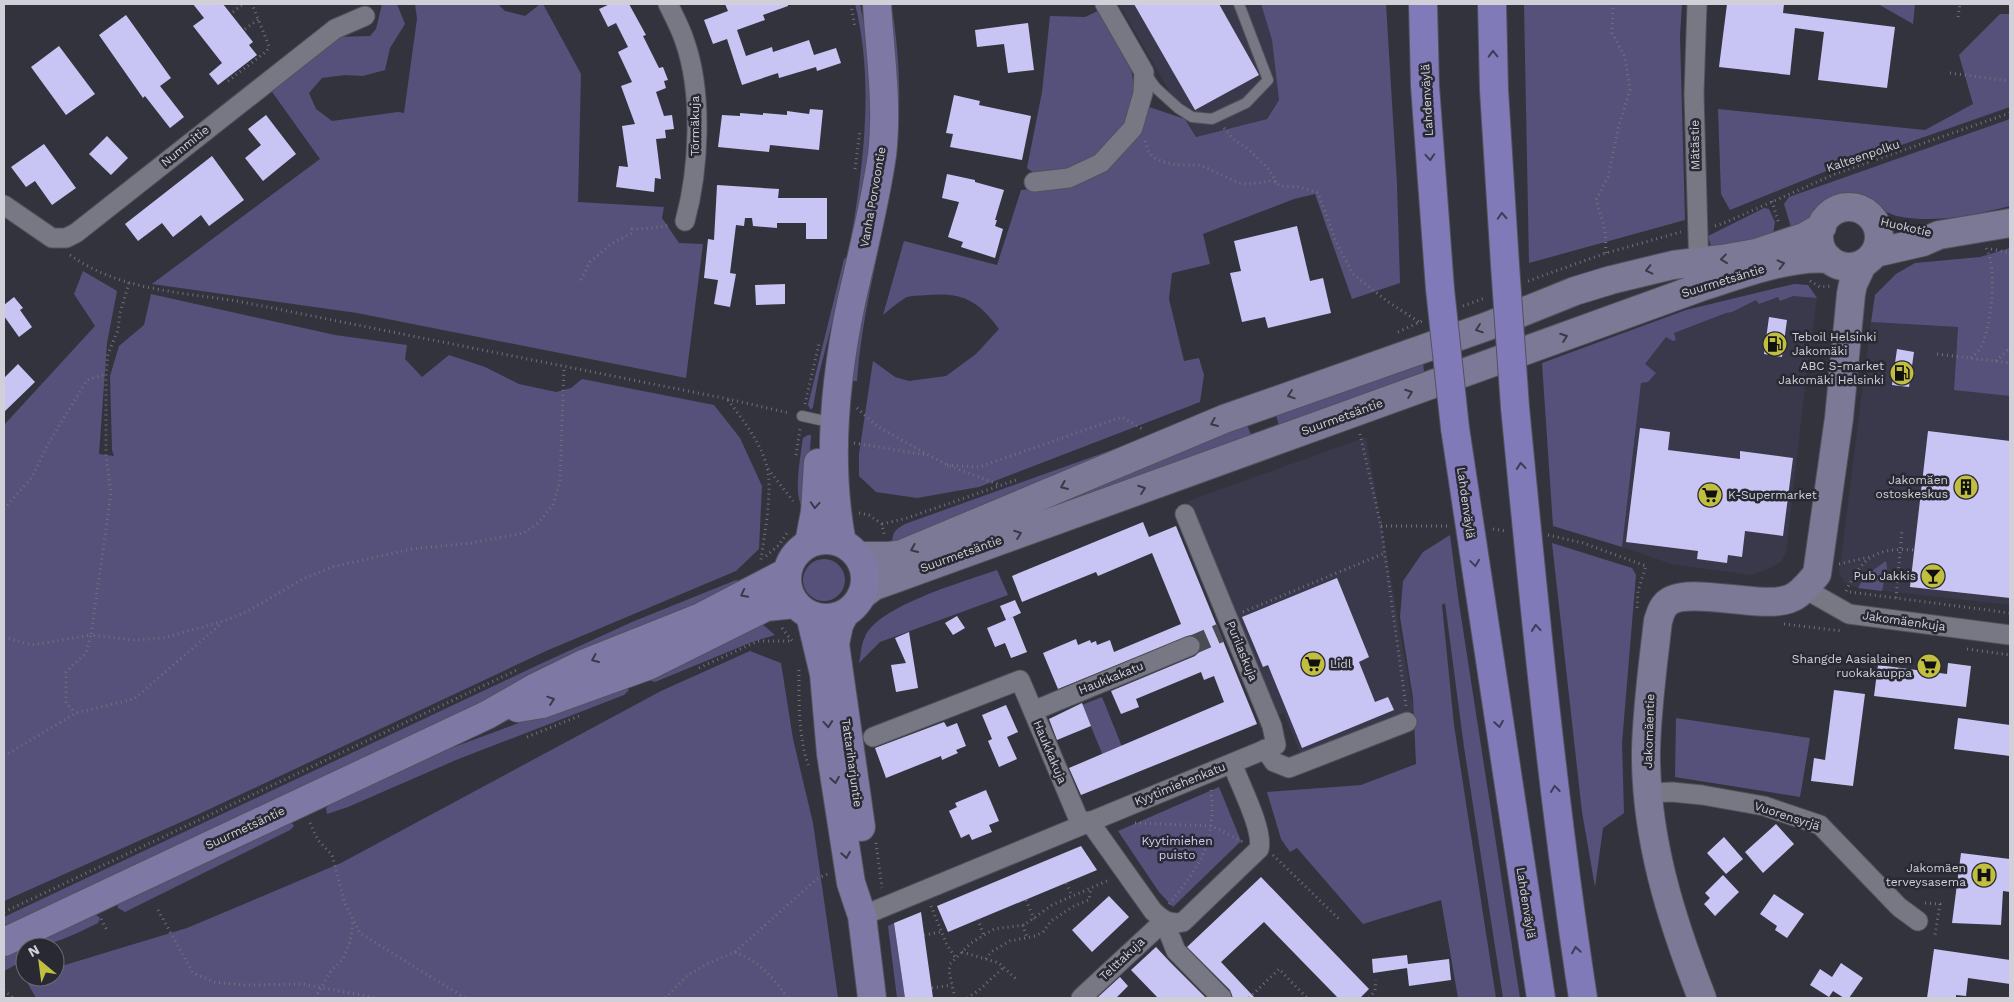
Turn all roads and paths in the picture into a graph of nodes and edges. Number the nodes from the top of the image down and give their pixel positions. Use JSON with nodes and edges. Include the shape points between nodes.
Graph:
{"nodes":[{"id":1,"x":243,"y":4,"type":"edge"},
{"id":2,"x":252,"y":4,"type":"edge"},
{"id":3,"x":668,"y":4,"type":"edge"},
{"id":4,"x":851,"y":4,"type":"edge"},
{"id":5,"x":869,"y":4,"type":"edge"},
{"id":6,"x":1105,"y":4,"type":"edge"},
{"id":7,"x":1238,"y":4,"type":"edge"},
{"id":8,"x":1423,"y":4,"type":"edge"},
{"id":9,"x":1492,"y":4,"type":"edge"},
{"id":10,"x":1613,"y":4,"type":"edge"},
{"id":11,"x":1697,"y":4,"type":"edge"},
{"id":12,"x":1960,"y":4,"type":"edge"},
{"id":13,"x":232,"y":12,"type":"dead end"},
{"id":14,"x":365,"y":16,"type":"dead end"},
{"id":15,"x":1958,"y":17,"type":"dead end"},
{"id":16,"x":259,"y":19,"type":"junction"},
{"id":17,"x":870,"y":21,"type":"edge"},
{"id":18,"x":245,"y":29,"type":"dead end"},
{"id":19,"x":1144,"y":72,"type":"junction"},
{"id":20,"x":1950,"y":73,"type":"dead end"},
{"id":21,"x":228,"y":81,"type":"dead end"},
{"id":22,"x":2010,"y":81,"type":"edge"},
{"id":23,"x":2010,"y":113,"type":"edge"},
{"id":24,"x":1212,"y":119,"type":"junction"},
{"id":25,"x":860,"y":125,"type":"dead end"},
{"id":26,"x":1133,"y":128,"type":"junction"},
{"id":27,"x":855,"y":173,"type":"dead end"},
{"id":28,"x":1034,"y":182,"type":"dead end"},
{"id":29,"x":1276,"y":182,"type":"junction"},
{"id":30,"x":4,"y":205,"type":"edge"},
{"id":31,"x":1874,"y":220,"type":"junction"},
{"id":32,"x":685,"y":222,"type":"joint"},
{"id":33,"x":1724,"y":223,"type":"dead end"},
{"id":34,"x":2010,"y":223,"type":"edge"},
{"id":35,"x":1822,"y":227,"type":"junction"},
{"id":36,"x":1939,"y":235,"type":"junction"},
{"id":37,"x":64,"y":250,"type":"dead end"},
{"id":38,"x":1606,"y":253,"type":"dead end"},
{"id":39,"x":2010,"y":253,"type":"edge"},
{"id":40,"x":1868,"y":259,"type":"junction"},
{"id":41,"x":1831,"y":261,"type":"junction"},
{"id":42,"x":1699,"y":274,"type":"junction"},
{"id":43,"x":581,"y":280,"type":"dead end"},
{"id":44,"x":129,"y":283,"type":"junction"},
{"id":45,"x":851,"y":304,"type":"junction"},
{"id":46,"x":1419,"y":322,"type":"dead end"},
{"id":47,"x":821,"y":337,"type":"dead end"},
{"id":48,"x":2010,"y":348,"type":"edge"},
{"id":49,"x":1937,"y":354,"type":"dead end"},
{"id":50,"x":1970,"y":358,"type":"junction"},
{"id":51,"x":1995,"y":362,"type":"junction"},
{"id":52,"x":2010,"y":363,"type":"edge"},
{"id":53,"x":564,"y":367,"type":"junction"},
{"id":54,"x":106,"y":374,"type":"junction"},
{"id":55,"x":728,"y":400,"type":"junction"},
{"id":56,"x":857,"y":408,"type":"dead end"},
{"id":57,"x":811,"y":418,"type":"junction"},
{"id":58,"x":1358,"y":426,"type":"dead end"},
{"id":59,"x":1145,"y":431,"type":"dead end"},
{"id":60,"x":853,"y":442,"type":"dead end"},
{"id":61,"x":930,"y":455,"type":"junction"},
{"id":62,"x":795,"y":459,"type":"dead end"},
{"id":63,"x":947,"y":465,"type":"junction"},
{"id":64,"x":767,"y":468,"type":"junction"},
{"id":65,"x":1001,"y":486,"type":"dead end"},
{"id":66,"x":793,"y":493,"type":"dead end"},
{"id":67,"x":793,"y":501,"type":"junction"},
{"id":68,"x":793,"y":507,"type":"dead end"},
{"id":69,"x":4,"y":510,"type":"edge"},
{"id":70,"x":856,"y":512,"type":"dead end"},
{"id":71,"x":1185,"y":514,"type":"dead end"},
{"id":72,"x":882,"y":524,"type":"dead end"},
{"id":73,"x":1381,"y":526,"type":"junction"},
{"id":74,"x":1448,"y":526,"type":"dead end"},
{"id":75,"x":1487,"y":529,"type":"dead end"},
{"id":76,"x":1511,"y":531,"type":"dead end"},
{"id":77,"x":1902,"y":531,"type":"dead end"},
{"id":78,"x":1548,"y":535,"type":"dead end"},
{"id":79,"x":799,"y":536,"type":"junction"},
{"id":80,"x":1901,"y":549,"type":"junction"},
{"id":81,"x":850,"y":550,"type":"junction"},
{"id":82,"x":1914,"y":550,"type":"dead end"},
{"id":83,"x":1386,"y":553,"type":"junction"},
{"id":84,"x":1871,"y":556,"type":"junction"},
{"id":85,"x":761,"y":561,"type":"junction"},
{"id":86,"x":1834,"y":565,"type":"dead end"},
{"id":87,"x":756,"y":566,"type":"dead end"},
{"id":88,"x":787,"y":572,"type":"junction"},
{"id":89,"x":1805,"y":589,"type":"junction"},
{"id":90,"x":1896,"y":598,"type":"junction"},
{"id":91,"x":853,"y":604,"type":"junction"},
{"id":92,"x":803,"y":609,"type":"junction"},
{"id":93,"x":1637,"y":611,"type":"dead end"},
{"id":94,"x":2010,"y":613,"type":"edge"},
{"id":95,"x":224,"y":621,"type":"junction"},
{"id":96,"x":1227,"y":627,"type":"junction"},
{"id":97,"x":91,"y":635,"type":"junction"},
{"id":98,"x":2010,"y":635,"type":"edge"},
{"id":99,"x":4,"y":637,"type":"edge"},
{"id":100,"x":1190,"y":646,"type":"tunnel mouth"},
{"id":101,"x":526,"y":666,"type":"dead end"},
{"id":102,"x":1033,"y":710,"type":"junction"},
{"id":103,"x":76,"y":713,"type":"junction"},
{"id":104,"x":487,"y":715,"type":"junction"},
{"id":105,"x":1407,"y":722,"type":"joint"},
{"id":106,"x":873,"y":737,"type":"dead end"},
{"id":107,"x":1265,"y":749,"type":"junction"},
{"id":108,"x":4,"y":756,"type":"edge"},
{"id":109,"x":1232,"y":763,"type":"junction"},
{"id":110,"x":1211,"y":788,"type":"dead end"},
{"id":111,"x":1648,"y":793,"type":"junction"},
{"id":112,"x":1085,"y":823,"type":"junction"},
{"id":113,"x":1126,"y":823,"type":"dead end"},
{"id":114,"x":1212,"y":826,"type":"junction"},
{"id":115,"x":1240,"y":834,"type":"dead end"},
{"id":116,"x":318,"y":840,"type":"dead end"},
{"id":117,"x":1251,"y":846,"type":"junction"},
{"id":118,"x":1237,"y":848,"type":"dead end"},
{"id":119,"x":830,"y":874,"type":"dead end"},
{"id":120,"x":1109,"y":880,"type":"dead end"},
{"id":121,"x":1066,"y":884,"type":"dead end"},
{"id":122,"x":1091,"y":888,"type":"junction"},
{"id":123,"x":1072,"y":896,"type":"junction"},
{"id":124,"x":1163,"y":898,"type":"dead end"},
{"id":125,"x":1026,"y":900,"type":"dead end"},
{"id":126,"x":930,"y":904,"type":"dead end"},
{"id":127,"x":1178,"y":906,"type":"dead end"},
{"id":128,"x":158,"y":910,"type":"dead end"},
{"id":129,"x":4,"y":912,"type":"edge"},
{"id":130,"x":1167,"y":912,"type":"junction"},
{"id":131,"x":862,"y":916,"type":"junction"},
{"id":132,"x":353,"y":919,"type":"junction"},
{"id":133,"x":978,"y":919,"type":"dead end"},
{"id":134,"x":1034,"y":919,"type":"junction"},
{"id":135,"x":1341,"y":921,"type":"dead end"},
{"id":136,"x":1918,"y":921,"type":"dead end"},
{"id":137,"x":1023,"y":925,"type":"junction"},
{"id":138,"x":941,"y":932,"type":"junction"},
{"id":139,"x":983,"y":934,"type":"junction"},
{"id":140,"x":924,"y":935,"type":"dead end"},
{"id":141,"x":1027,"y":938,"type":"junction"},
{"id":142,"x":4,"y":942,"type":"edge"},
{"id":143,"x":735,"y":952,"type":"junction"},
{"id":144,"x":961,"y":952,"type":"junction"},
{"id":145,"x":955,"y":957,"type":"junction"},
{"id":146,"x":986,"y":959,"type":"junction"},
{"id":147,"x":1004,"y":967,"type":"junction"},
{"id":148,"x":1017,"y":980,"type":"dead end"},
{"id":149,"x":1376,"y":980,"type":"dead end"},
{"id":150,"x":952,"y":985,"type":"junction"},
{"id":151,"x":323,"y":986,"type":"junction"},
{"id":152,"x":932,"y":988,"type":"dead end"},
{"id":153,"x":4,"y":990,"type":"edge"},
{"id":154,"x":13,"y":998,"type":"edge"},
{"id":155,"x":315,"y":998,"type":"edge"},
{"id":156,"x":377,"y":998,"type":"edge"},
{"id":157,"x":465,"y":998,"type":"edge"},
{"id":158,"x":665,"y":998,"type":"edge"},
{"id":159,"x":788,"y":998,"type":"edge"},
{"id":160,"x":872,"y":998,"type":"edge"},
{"id":161,"x":955,"y":998,"type":"edge"},
{"id":162,"x":967,"y":998,"type":"edge"},
{"id":163,"x":1081,"y":998,"type":"edge"},
{"id":164,"x":1222,"y":998,"type":"edge"},
{"id":165,"x":1248,"y":998,"type":"edge"},
{"id":166,"x":1308,"y":998,"type":"edge"},
{"id":167,"x":1369,"y":998,"type":"edge"},
{"id":168,"x":1541,"y":998,"type":"edge"},
{"id":169,"x":1583,"y":998,"type":"edge"},
{"id":170,"x":1702,"y":998,"type":"edge"}],
"edges":[{"from":1,"to":13,"type":"path"},
{"from":2,"to":16,"type":"path"},
{"from":3,"to":32,"type":"street","name":"Törmäkuja","via":[[686,43],[697,111],[692,194]]},
{"from":4,"to":17,"type":"path"},
{"from":5,"to":17,"type":"main road","name":"Vanha Porvoontie"},
{"from":6,"to":19,"type":"street"},
{"from":7,"to":24,"type":"lane","via":[[1268,80],[1246,102]]},
{"from":8,"to":168,"type":"highway","name":"Lahdenväylä","one_way":true,"bridge":true,"via":[[1425,86],[1440,288],[1455,428]]},
{"from":169,"to":9,"type":"highway","one_way":true,"bridge":true,"via":[[1540,669],[1515,407],[1494,90]]},
{"from":10,"to":38,"type":"path","via":[[1612,33],[1625,57],[1630,90],[1608,177],[1596,200]]},
{"from":11,"to":42,"type":"street","name":"Mätästie","via":[[1694,94]]},
{"from":12,"to":15,"type":"path"},
{"from":14,"to":30,"type":"street","name":"Nummitie","via":[[336,30],[71,236],[52,238]]},
{"from":16,"to":18,"type":"path"},
{"from":16,"to":21,"type":"path","via":[[269,46],[267,51]]},
{"from":17,"to":45,"type":"main road","name":"Vanha Porvoontie","via":[[885,104],[882,154]]},
{"from":19,"to":24,"type":"lane","via":[[1178,108],[1192,117]]},
{"from":19,"to":26,"type":"street"},
{"from":20,"to":22,"type":"path"},
{"from":23,"to":33,"type":"path","name":"Kalteenpolku","via":[[1835,174]]},
{"from":24,"to":29,"type":"path","via":[[1269,169]]},
{"from":25,"to":27,"type":"path"},
{"from":26,"to":28,"type":"street","via":[[1101,163],[1069,178]]},
{"from":26,"to":29,"type":"path","via":[[1140,133],[1153,157],[1161,161],[1200,166],[1239,183]]},
{"from":29,"to":46,"type":"path","via":[[1280,186],[1318,193],[1337,244],[1353,274]]},
{"from":31,"to":35,"type":"main road","via":[[1860,209],[1848,208],[1832,213]]},
{"from":31,"to":36,"type":"main road","name":"Huokotie","via":[[1894,227],[1920,228]]},
{"from":31,"to":40,"type":"main road","via":[[1879,236]]},
{"from":32,"to":43,"type":"path","via":[[632,229],[632,233],[611,244],[590,262]]},
{"from":34,"to":36,"type":"main road","name":"Huokotie"},
{"from":35,"to":41,"type":"main road","via":[[1820,244]]},
{"from":35,"to":42,"type":"main road","name":"Suurmetsäntie","one_way":true,"via":[[1804,237],[1722,260]]},
{"from":36,"to":40,"type":"main road","name":"Huokotie"},
{"from":37,"to":44,"type":"path","via":[[98,271]]},
{"from":39,"to":50,"type":"path","via":[[1985,248],[1991,256],[1992,297],[1981,348]]},
{"from":40,"to":41,"type":"main road","via":[[1850,267]]},
{"from":40,"to":89,"type":"main road","via":[[1853,284],[1851,294],[1840,418],[1819,564],[1817,574]]},
{"from":42,"to":41,"type":"main road","name":"Suurmetsäntie","one_way":true,"via":[[1813,257]]},
{"from":41,"to":89,"type":"main road","via":[[1837,272],[1837,300],[1803,562]]},
{"from":42,"to":81,"type":"main road","name":"Suurmetsäntie","one_way":true,"via":[[1642,272],[1575,291],[1488,326],[1224,419],[902,554],[888,556]]},
{"from":91,"to":42,"type":"main road","name":"Suurmetsäntie","one_way":true,"via":[[874,586]]},
{"from":44,"to":53,"type":"path","via":[[237,301]]},
{"from":44,"to":54,"type":"path","via":[[118,330],[108,354]]},
{"from":45,"to":57,"type":"main road","name":"Vanha Porvoontie","via":[[831,352],[823,389]]},
{"from":45,"to":81,"type":"main road","name":"Vanha Porvoontie","via":[[835,429],[834,482],[836,512]]},
{"from":47,"to":57,"type":"path"},
{"from":48,"to":51,"type":"path"},
{"from":49,"to":50,"type":"path"},
{"from":50,"to":51,"type":"path"},
{"from":51,"to":52,"type":"path"},
{"from":53,"to":55,"type":"path"},
{"from":53,"to":95,"type":"path","via":[[560,481],[553,505],[538,523],[517,535],[412,549],[332,568],[302,579],[246,612]]},
{"from":54,"to":69,"type":"path","via":[[87,380],[32,477]]},
{"from":54,"to":97,"type":"path","via":[[106,456],[112,493]]},
{"from":55,"to":57,"type":"path"},
{"from":55,"to":64,"type":"path","via":[[746,424]]},
{"from":56,"to":61,"type":"path","via":[[878,427]]},
{"from":57,"to":62,"type":"path"},
{"from":57,"to":79,"type":"main road","name":"Vanha Porvoontie","one_way":true,"via":[[815,512]]},
{"from":58,"to":73,"type":"path"},
{"from":59,"to":63,"type":"path","via":[[1122,417],[979,466]]},
{"from":60,"to":61,"type":"path"},
{"from":61,"to":63,"type":"path"},
{"from":63,"to":65,"type":"path"},
{"from":64,"to":67,"type":"path"},
{"from":64,"to":85,"type":"path","via":[[767,516]]},
{"from":66,"to":67,"type":"path"},
{"from":67,"to":68,"type":"path"},
{"from":70,"to":72,"type":"path","via":[[869,515]]},
{"from":71,"to":96,"type":"street","name":"Purilaskuja"},
{"from":73,"to":74,"type":"path"},
{"from":73,"to":83,"type":"path"},
{"from":75,"to":76,"type":"path"},
{"from":77,"to":80,"type":"path"},
{"from":78,"to":93,"type":"path","via":[[1583,543],[1646,566],[1638,591]]},
{"from":79,"to":81,"type":"main road","via":[[827,540]]},
{"from":79,"to":85,"type":"path","via":[[779,545]]},
{"from":79,"to":88,"type":"main road","via":[[798,551]]},
{"from":80,"to":82,"type":"path"},
{"from":80,"to":84,"type":"path"},
{"from":80,"to":90,"type":"path"},
{"from":81,"to":91,"type":"main road","via":[[864,571],[865,584]]},
{"from":83,"to":96,"type":"path"},
{"from":83,"to":105,"type":"path"},
{"from":84,"to":86,"type":"path"},
{"from":84,"to":90,"type":"path","via":[[1861,565],[1846,591]]},
{"from":85,"to":87,"type":"path"},
{"from":88,"to":92,"type":"main road","via":[[789,593]]},
{"from":88,"to":104,"type":"main road","name":"Suurmetsäntie","one_way":true,"via":[[701,617],[536,686]]},
{"from":89,"to":98,"type":"street","name":"Jakomäenkuja","via":[[1849,614]]},
{"from":89,"to":111,"type":"main road","name":"Jakomäentie","via":[[1796,596],[1775,602],[1682,596],[1666,603],[1658,621],[1648,701]]},
{"from":90,"to":94,"type":"path"},
{"from":91,"to":92,"type":"main road","via":[[832,617],[820,617]]},
{"from":91,"to":131,"type":"main road","name":"Tattariharjuntie","via":[[839,625],[835,644],[868,880]]},
{"from":104,"to":92,"type":"main road","name":"Suurmetsäntie","one_way":true,"via":[[542,704],[650,665],[766,607]]},
{"from":92,"to":131,"type":"main road","name":"Tattariharjuntie","one_way":true,"via":[[824,674],[831,754],[851,883]]},
{"from":95,"to":97,"type":"path","via":[[163,638],[134,640]]},
{"from":95,"to":103,"type":"path","via":[[134,699]]},
{"from":96,"to":107,"type":"street","name":"Purilaskuja","via":[[1272,726],[1276,745]]},
{"from":97,"to":99,"type":"path","via":[[32,645]]},
{"from":97,"to":103,"type":"path","via":[[86,653],[66,672],[66,703]]},
{"from":100,"to":102,"type":"street","name":"Haukkakatu"},
{"from":101,"to":129,"type":"path"},
{"from":102,"to":106,"type":"street","name":"Haukkakuja","via":[[1020,680]]},
{"from":102,"to":112,"type":"street","name":"Haukkakuja"},
{"from":103,"to":108,"type":"path"},
{"from":104,"to":142,"type":"main road","name":"Suurmetsäntie"},
{"from":105,"to":107,"type":"street","via":[[1289,768],[1274,762]]},
{"from":107,"to":109,"type":"street"},
{"from":109,"to":112,"type":"street","name":"Kyytimiehenkatu"},
{"from":109,"to":117,"type":"street","name":"Kyytimiehenkatu","via":[[1260,837]]},
{"from":110,"to":114,"type":"path"},
{"from":111,"to":136,"type":"street","name":"Vuorensyrjä","via":[[1702,795],[1764,806],[1820,825],[1898,907]]},
{"from":111,"to":170,"type":"main road","name":"Jakomäentie","via":[[1655,850],[1667,900]]},
{"from":112,"to":130,"type":"street","via":[[1145,902]]},
{"from":112,"to":131,"type":"street","name":"Kyytimiehenkatu"},
{"from":113,"to":114,"type":"path"},
{"from":114,"to":117,"type":"path"},
{"from":114,"to":130,"type":"path","via":[[1202,858]]},
{"from":115,"to":117,"type":"path"},
{"from":116,"to":132,"type":"path","via":[[332,855],[345,904]]},
{"from":117,"to":118,"type":"path"},
{"from":117,"to":130,"type":"street","via":[[1188,919],[1174,924]]},
{"from":117,"to":135,"type":"path","via":[[1274,856]]},
{"from":119,"to":143,"type":"path","via":[[818,878]]},
{"from":120,"to":122,"type":"path"},
{"from":121,"to":123,"type":"path"},
{"from":122,"to":123,"type":"path"},
{"from":122,"to":141,"type":"path","via":[[1089,900],[1051,920],[1042,932]]},
{"from":123,"to":134,"type":"path","via":[[1052,905]]},
{"from":124,"to":130,"type":"path"},
{"from":125,"to":134,"type":"path"},
{"from":126,"to":138,"type":"path"},
{"from":127,"to":130,"type":"path"},
{"from":128,"to":151,"type":"path","via":[[193,973],[222,983]]},
{"from":130,"to":163,"type":"street","name":"Telttakuja"},
{"from":130,"to":164,"type":"street","via":[[1176,951]]},
{"from":131,"to":160,"type":"main road","name":"Tattariharjuntie"},
{"from":132,"to":151,"type":"path","via":[[350,942],[343,959]]},
{"from":132,"to":157,"type":"path","via":[[360,933]]},
{"from":133,"to":139,"type":"path"},
{"from":134,"to":137,"type":"path"},
{"from":137,"to":139,"type":"path"},
{"from":137,"to":141,"type":"path"},
{"from":138,"to":140,"type":"path"},
{"from":138,"to":145,"type":"path"},
{"from":139,"to":144,"type":"path"},
{"from":141,"to":146,"type":"path","via":[[1002,945]]},
{"from":143,"to":158,"type":"path","via":[[687,976]]},
{"from":143,"to":159,"type":"path","via":[[755,961]]},
{"from":144,"to":145,"type":"path"},
{"from":144,"to":146,"type":"path"},
{"from":145,"to":150,"type":"path","via":[[949,971]]},
{"from":146,"to":147,"type":"path"},
{"from":147,"to":148,"type":"path"},
{"from":147,"to":162,"type":"path"},
{"from":149,"to":167,"type":"path","via":[[1375,991]]},
{"from":150,"to":152,"type":"path"},
{"from":150,"to":161,"type":"path"},
{"from":151,"to":155,"type":"path"},
{"from":151,"to":156,"type":"path"},
{"from":153,"to":154,"type":"path"},
{"from":165,"to":166,"type":"path","via":[[1279,969]]}]}
